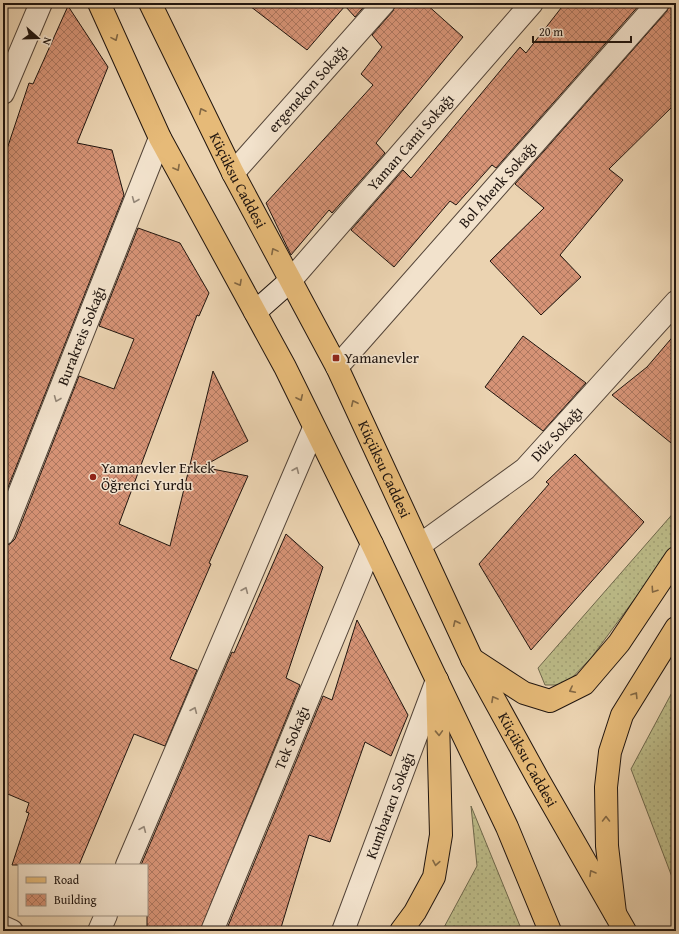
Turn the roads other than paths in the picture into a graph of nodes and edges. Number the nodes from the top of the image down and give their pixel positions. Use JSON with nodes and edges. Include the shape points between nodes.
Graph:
{"nodes":[{"id":1,"x":41,"y":3,"type":"edge"},
{"id":2,"x":99,"y":3,"type":"edge"},
{"id":3,"x":150,"y":3,"type":"edge"},
{"id":4,"x":384,"y":3,"type":"edge"},
{"id":5,"x":532,"y":3,"type":"edge"},
{"id":6,"x":658,"y":3,"type":"edge"},
{"id":7,"x":3,"y":93,"type":"edge"},
{"id":8,"x":160,"y":138,"type":"junction"},
{"id":9,"x":233,"y":173,"type":"junction"},
{"id":10,"x":290,"y":281,"type":"junction"},
{"id":11,"x":676,"y":302,"type":"edge"},
{"id":12,"x":255,"y":312,"type":"junction"},
{"id":13,"x":337,"y":367,"type":"junction"},
{"id":14,"x":314,"y":428,"type":"junction"},
{"id":15,"x":3,"y":534,"type":"edge"},
{"id":16,"x":372,"y":544,"type":"junction"},
{"id":17,"x":420,"y":545,"type":"junction"},
{"id":18,"x":676,"y":558,"type":"edge"},
{"id":19,"x":676,"y":628,"type":"edge"},
{"id":20,"x":472,"y":659,"type":"junction"},
{"id":21,"x":437,"y":680,"type":"junction"},
{"id":22,"x":127,"y":864,"type":"edge"},
{"id":23,"x":106,"y":916,"type":"edge"},
{"id":24,"x":620,"y":922,"type":"edge"},
{"id":25,"x":3,"y":928,"type":"edge"},
{"id":26,"x":12,"y":931,"type":"edge"},
{"id":27,"x":99,"y":931,"type":"edge"},
{"id":28,"x":212,"y":931,"type":"edge"},
{"id":29,"x":343,"y":931,"type":"edge"},
{"id":30,"x":401,"y":931,"type":"edge"},
{"id":31,"x":550,"y":931,"type":"edge"}],
"edges":[{"from":1,"to":7,"type":"street"},
{"from":2,"to":8,"type":"main road","one_way":true},
{"from":9,"to":3,"type":"main road","name":"Küçüksu Caddesi","one_way":true},
{"from":4,"to":9,"type":"street","name":"ergenekon Sokağı"},
{"from":5,"to":10,"type":"street","name":"Yaman Cami Sokağı"},
{"from":6,"to":13,"type":"street","name":"Bol Ahenk Sokağı"},
{"from":8,"to":12,"type":"main road","one_way":true},
{"from":8,"to":15,"type":"street","name":"Burakreis Sokağı","one_way":true},
{"from":10,"to":9,"type":"main road","name":"Küçüksu Caddesi","one_way":true},
{"from":10,"to":12,"type":"street","name":"Yaman Cami Sokağı"},
{"from":10,"to":13,"type":"main road","name":"Küçüksu Caddesi"},
{"from":11,"to":17,"type":"street","name":"Düz Sokağı","via":[[525,469]]},
{"from":12,"to":14,"type":"main road","one_way":true},
{"from":17,"to":13,"type":"main road","name":"Küçüksu Caddesi","one_way":true},
{"from":14,"to":16,"type":"main road"},
{"from":22,"to":14,"type":"street","one_way":true},
{"from":16,"to":21,"type":"main road"},
{"from":16,"to":28,"type":"street","name":"Tek Sokağı"},
{"from":20,"to":17,"type":"main road","name":"Küçüksu Caddesi","one_way":true},
{"from":18,"to":20,"type":"main road","one_way":true,"via":[[619,643],[584,684],[550,701],[524,693]]},
{"from":24,"to":19,"type":"main road","one_way":true,"via":[[606,846],[606,787],[610,752],[622,715]]},
{"from":24,"to":20,"type":"main road","name":"Küçüksu Caddesi","one_way":true},
{"from":21,"to":29,"type":"street","name":"Kumbaracı Sokağı"},
{"from":21,"to":30,"type":"main road","one_way":true,"via":[[441,835],[434,876],[415,912]]},
{"from":21,"to":31,"type":"main road","via":[[507,827]]},
{"from":23,"to":27,"type":"street"},
{"from":25,"to":26,"type":"street"}]}
